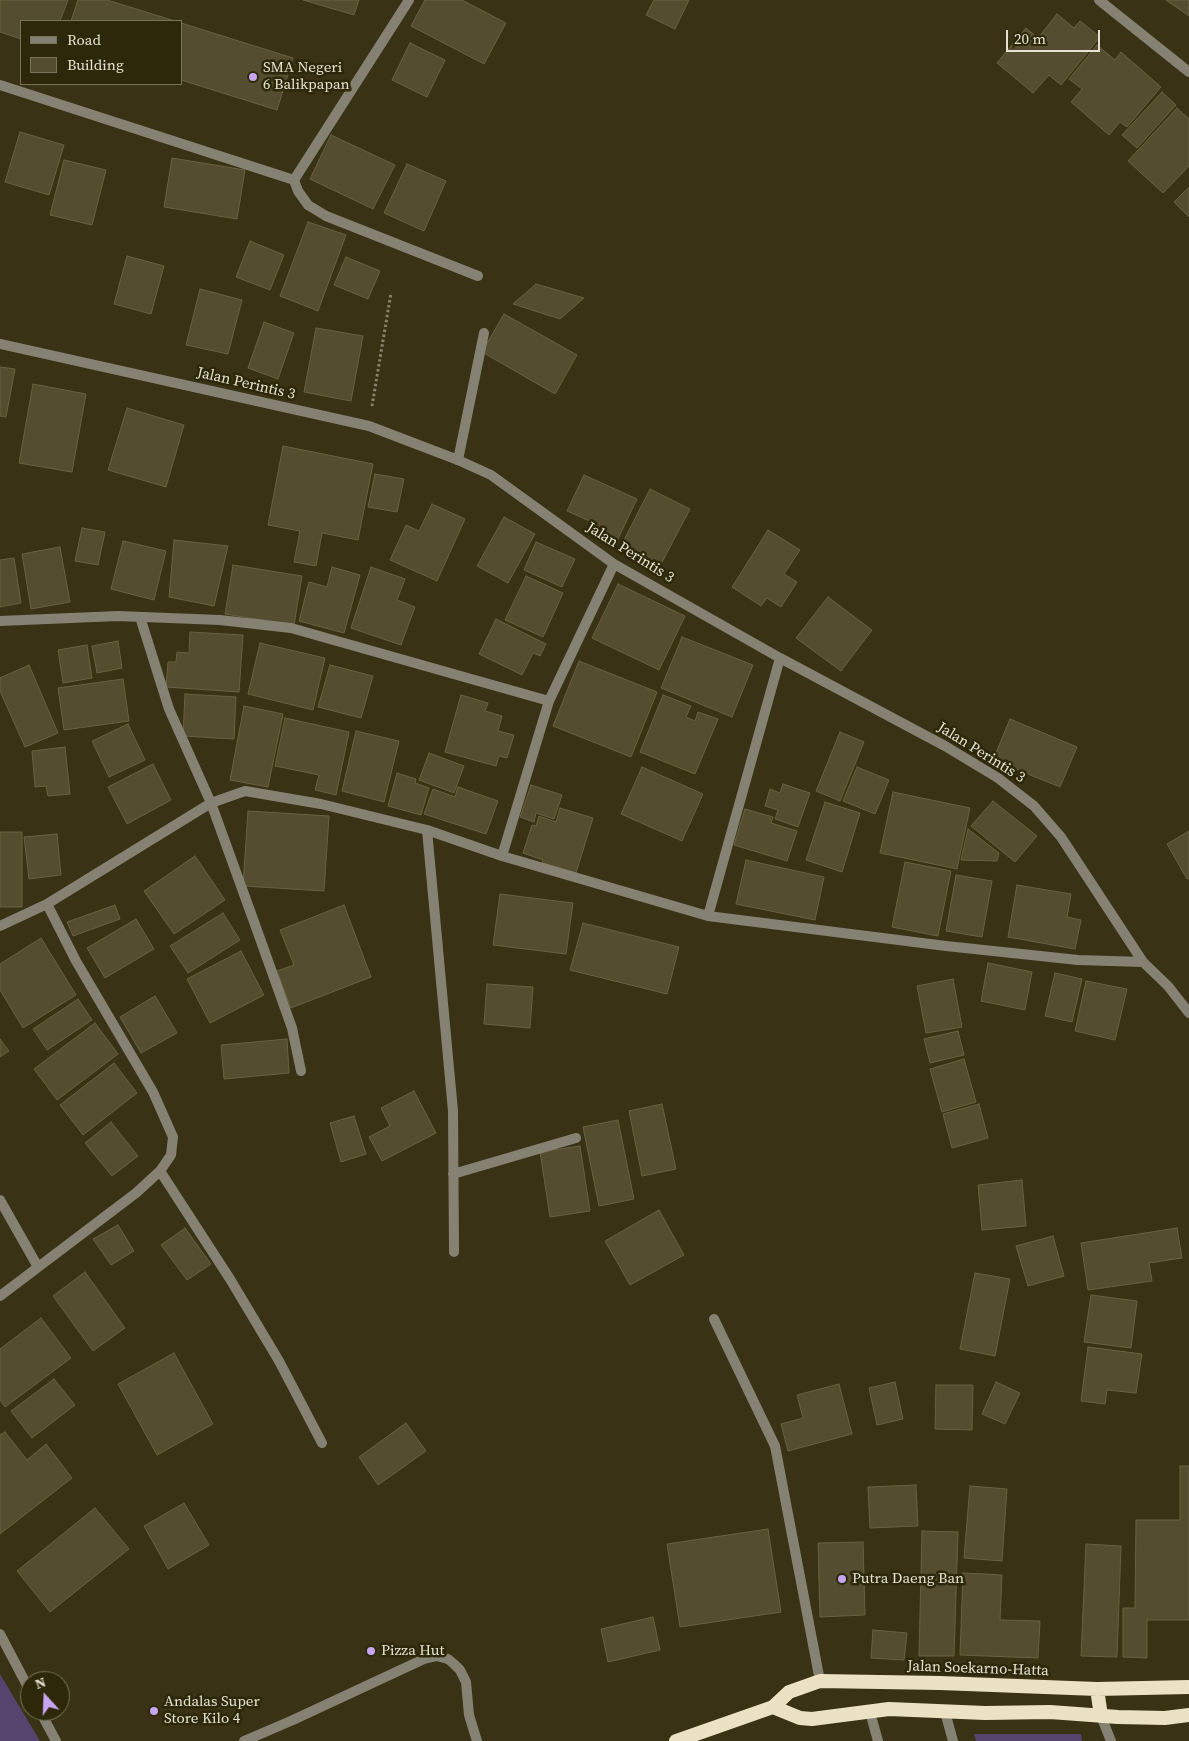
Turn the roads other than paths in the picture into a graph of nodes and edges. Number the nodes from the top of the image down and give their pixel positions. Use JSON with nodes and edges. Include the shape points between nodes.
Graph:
{"nodes":[{"id":1,"x":408,"y":0,"type":"edge"},
{"id":2,"x":1099,"y":0,"type":"edge"},
{"id":3,"x":1189,"y":72,"type":"edge"},
{"id":4,"x":0,"y":85,"type":"edge"},
{"id":5,"x":294,"y":180,"type":"junction"},
{"id":6,"x":478,"y":276,"type":"dead end"},
{"id":7,"x":484,"y":333,"type":"dead end"},
{"id":8,"x":0,"y":344,"type":"edge"},
{"id":9,"x":458,"y":460,"type":"junction"},
{"id":10,"x":614,"y":564,"type":"junction"},
{"id":11,"x":140,"y":617,"type":"junction"},
{"id":12,"x":0,"y":622,"type":"edge"},
{"id":13,"x":780,"y":658,"type":"junction"},
{"id":14,"x":549,"y":701,"type":"junction"},
{"id":15,"x":211,"y":803,"type":"junction"},
{"id":16,"x":427,"y":830,"type":"junction"},
{"id":17,"x":502,"y":856,"type":"junction"},
{"id":18,"x":47,"y":904,"type":"junction"},
{"id":19,"x":708,"y":916,"type":"junction"},
{"id":20,"x":0,"y":926,"type":"edge"},
{"id":21,"x":1143,"y":962,"type":"junction"},
{"id":22,"x":1189,"y":1013,"type":"edge"},
{"id":23,"x":301,"y":1071,"type":"dead end"},
{"id":24,"x":576,"y":1138,"type":"dead end"},
{"id":25,"x":160,"y":1171,"type":"junction"},
{"id":26,"x":453,"y":1174,"type":"junction"},
{"id":27,"x":0,"y":1200,"type":"edge"},
{"id":28,"x":454,"y":1252,"type":"dead end"},
{"id":29,"x":38,"y":1267,"type":"junction"},
{"id":30,"x":0,"y":1296,"type":"edge"},
{"id":31,"x":714,"y":1319,"type":"dead end"},
{"id":32,"x":322,"y":1443,"type":"dead end"},
{"id":33,"x":0,"y":1634,"type":"edge"},
{"id":34,"x":20,"y":1672,"type":"edge"},
{"id":35,"x":820,"y":1681,"type":"junction"},
{"id":36,"x":1189,"y":1686,"type":"edge"},
{"id":37,"x":1097,"y":1689,"type":"junction"},
{"id":38,"x":773,"y":1707,"type":"junction"},
{"id":39,"x":870,"y":1712,"type":"junction"},
{"id":40,"x":945,"y":1712,"type":"junction"},
{"id":41,"x":1189,"y":1715,"type":"edge"},
{"id":42,"x":1101,"y":1716,"type":"junction"},
{"id":43,"x":45,"y":1721,"type":"edge"},
{"id":44,"x":56,"y":1741,"type":"edge"},
{"id":45,"x":244,"y":1741,"type":"edge"},
{"id":46,"x":477,"y":1741,"type":"edge"},
{"id":47,"x":676,"y":1741,"type":"edge"},
{"id":48,"x":878,"y":1741,"type":"edge"},
{"id":49,"x":954,"y":1741,"type":"edge"},
{"id":50,"x":1111,"y":1741,"type":"edge"}],
"edges":[{"from":1,"to":5,"type":"street"},
{"from":2,"to":3,"type":"street"},
{"from":4,"to":5,"type":"street"},
{"from":5,"to":6,"type":"street","via":[[308,205],[326,216]]},
{"from":7,"to":9,"type":"street"},
{"from":8,"to":9,"type":"street","name":"Jalan Perintis 3","via":[[368,426]]},
{"from":9,"to":10,"type":"street","name":"Jalan Perintis 3","via":[[491,475]]},
{"from":10,"to":13,"type":"street","name":"Jalan Perintis 3"},
{"from":10,"to":14,"type":"street"},
{"from":11,"to":12,"type":"street"},
{"from":11,"to":14,"type":"street","via":[[220,620],[291,628]]},
{"from":11,"to":15,"type":"street","via":[[169,710]]},
{"from":13,"to":19,"type":"street"},
{"from":13,"to":21,"type":"street","name":"Jalan Perintis 3","via":[[945,746],[998,778],[1034,806],[1061,837]]},
{"from":14,"to":17,"type":"street"},
{"from":15,"to":16,"type":"street","via":[[245,791],[321,804]]},
{"from":15,"to":18,"type":"street"},
{"from":15,"to":23,"type":"street","via":[[292,1028]]},
{"from":16,"to":17,"type":"street"},
{"from":16,"to":26,"type":"street","via":[[453,1111]]},
{"from":17,"to":19,"type":"street"},
{"from":18,"to":20,"type":"street"},
{"from":18,"to":25,"type":"street","via":[[76,961],[153,1092],[173,1137],[171,1155]]},
{"from":19,"to":21,"type":"street","via":[[1078,960]]},
{"from":21,"to":22,"type":"street","name":"Jalan Perintis 3"},
{"from":24,"to":26,"type":"street"},
{"from":25,"to":29,"type":"street"},
{"from":25,"to":32,"type":"street","via":[[279,1361]]},
{"from":26,"to":28,"type":"street"},
{"from":27,"to":29,"type":"street"},
{"from":29,"to":30,"type":"street"},
{"from":31,"to":35,"type":"street","via":[[775,1446]]},
{"from":33,"to":34,"type":"street"},
{"from":35,"to":37,"type":"highway","name":"Jalan Soekarno-Hatta"},
{"from":35,"to":38,"type":"highway","name":"Jalan Soekarno-Hatta","via":[[789,1692]]},
{"from":36,"to":37,"type":"highway","name":"Jalan Soekarno-Hatta"},
{"from":37,"to":42,"type":"highway"},
{"from":38,"to":39,"type":"highway","via":[[800,1718],[812,1719]]},
{"from":38,"to":47,"type":"highway","name":"Jalan Soekarno-Hatta"},
{"from":39,"to":40,"type":"highway"},
{"from":39,"to":48,"type":"street"},
{"from":40,"to":42,"type":"highway","via":[[1050,1712]]},
{"from":40,"to":49,"type":"street"},
{"from":41,"to":42,"type":"highway","via":[[1165,1718]]},
{"from":42,"to":50,"type":"street"},
{"from":43,"to":44,"type":"street"},
{"from":45,"to":46,"type":"street","via":[[437,1656],[454,1664],[466,1682],[469,1715]]}]}
